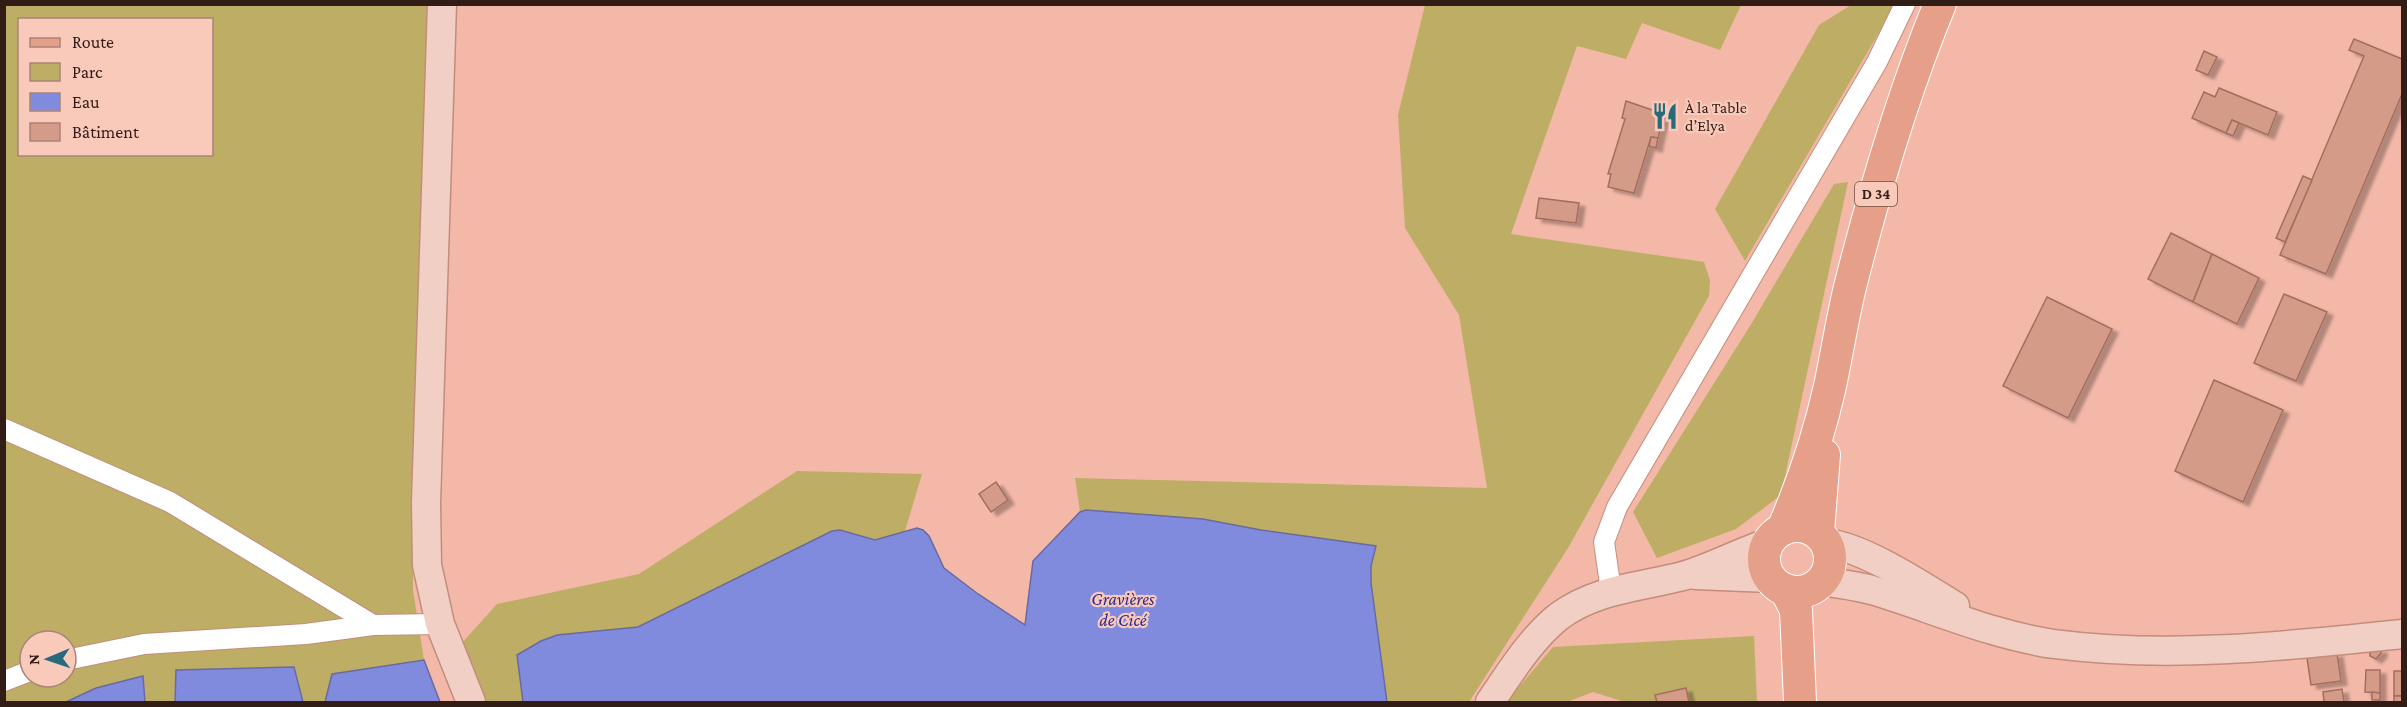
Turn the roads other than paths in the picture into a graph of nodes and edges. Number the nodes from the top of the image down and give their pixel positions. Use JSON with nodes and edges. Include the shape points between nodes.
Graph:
{"nodes":[{"id":1,"x":442,"y":4,"type":"edge"},
{"id":2,"x":1905,"y":4,"type":"edge"},
{"id":3,"x":1940,"y":4,"type":"edge"},
{"id":4,"x":1830,"y":389,"type":"junction"},
{"id":5,"x":4,"y":429,"type":"edge"},
{"id":6,"x":1775,"y":536,"type":"junction"},
{"id":7,"x":1822,"y":538,"type":"junction"},
{"id":8,"x":1685,"y":575,"type":"junction"},
{"id":9,"x":1798,"y":584,"type":"junction"},
{"id":10,"x":1611,"y":591,"type":"junction"},
{"id":11,"x":440,"y":624,"type":"junction"},
{"id":12,"x":373,"y":626,"type":"junction"},
{"id":13,"x":1992,"y":629,"type":"junction"},
{"id":14,"x":2403,"y":634,"type":"edge"},
{"id":15,"x":78,"y":658,"type":"edge"},
{"id":16,"x":1800,"y":692,"type":"edge"},
{"id":17,"x":471,"y":702,"type":"edge"},
{"id":18,"x":1490,"y":702,"type":"edge"}],
"edges":[{"from":1,"to":11,"type":"main road","via":[[426,503],[427,565]]},
{"from":2,"to":10,"type":"street","via":[[1871,72],[1617,507],[1604,542]]},
{"from":3,"to":4,"type":"main road","number":"D 34","via":[[1872,205]]},
{"from":4,"to":6,"type":"main road","number":"D 34","via":[[1803,481]]},
{"from":4,"to":7,"type":"main road","number":"D 34"},
{"from":5,"to":12,"type":"street","via":[[170,502]]},
{"from":6,"to":7,"type":"main road","via":[[1801,525]]},
{"from":6,"to":8,"type":"main road"},
{"from":6,"to":9,"type":"main road","via":[[1764,561]]},
{"from":7,"to":9,"type":"main road","via":[[1830,553],[1830,563]]},
{"from":7,"to":13,"type":"main road","via":[[1886,566]]},
{"from":8,"to":9,"type":"main road"},
{"from":8,"to":10,"type":"main road"},
{"from":9,"to":13,"type":"main road","via":[[1873,590]]},
{"from":9,"to":16,"type":"main road"},
{"from":10,"to":18,"type":"main road","via":[[1558,618],[1533,643]]},
{"from":11,"to":12,"type":"street"},
{"from":11,"to":17,"type":"main road"},
{"from":12,"to":15,"type":"street","via":[[144,644]]},
{"from":13,"to":14,"type":"main road","via":[[2052,644],[2189,650],[2254,649]]}]}
